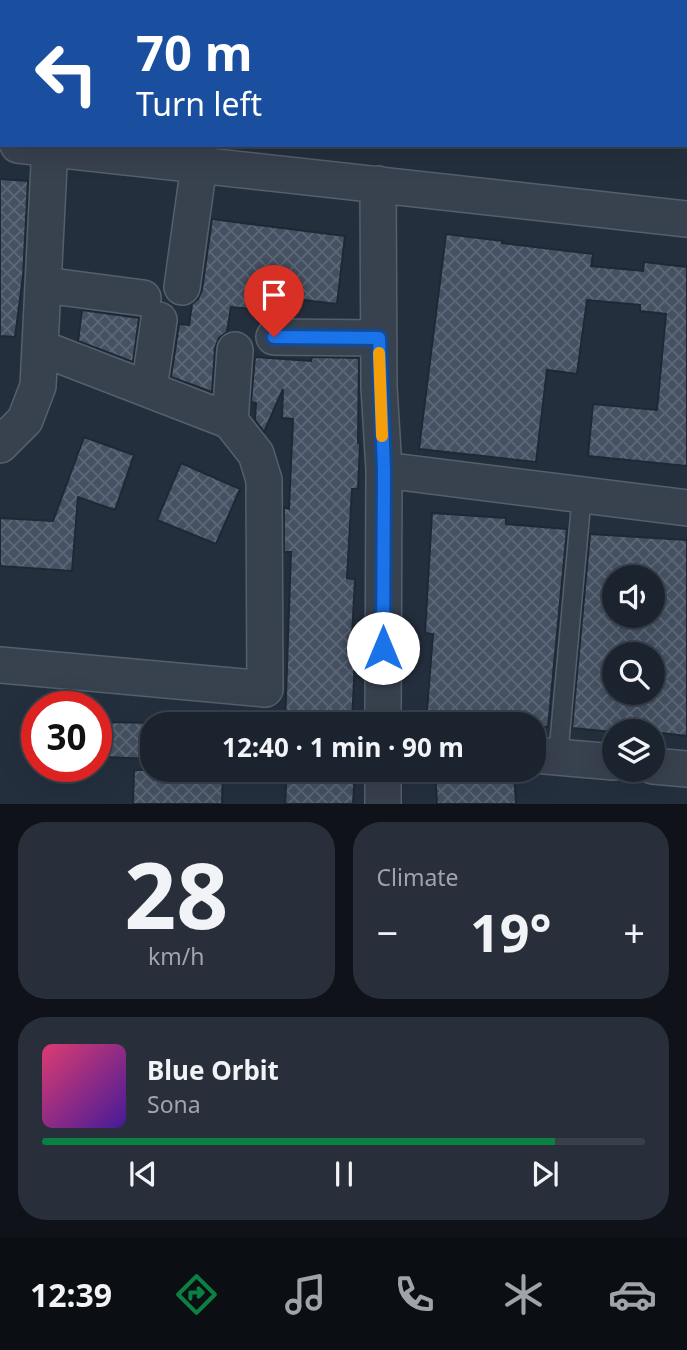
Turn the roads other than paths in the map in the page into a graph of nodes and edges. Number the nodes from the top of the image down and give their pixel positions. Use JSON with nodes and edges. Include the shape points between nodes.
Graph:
{"nodes":[{"id":1,"x":39,"y":147,"type":"edge"},
{"id":2,"x":47,"y":147,"type":"edge"},
{"id":3,"x":200,"y":165,"type":"junction"},
{"id":4,"x":378,"y":184,"type":"junction"},
{"id":5,"x":687,"y":219,"type":"edge"},
{"id":6,"x":44,"y":285,"type":"junction"},
{"id":7,"x":182,"y":287,"type":"dead end"},
{"id":8,"x":274,"y":337,"type":"dead end"},
{"id":9,"x":379,"y":338,"type":"junction"},
{"id":10,"x":41,"y":348,"type":"junction"},
{"id":11,"x":235,"y":350,"type":"dead end"},
{"id":12,"x":149,"y":389,"type":"junction"},
{"id":13,"x":230,"y":421,"type":"junction"},
{"id":14,"x":0,"y":445,"type":"edge"},
{"id":15,"x":384,"y":470,"type":"junction"},
{"id":16,"x":582,"y":494,"type":"junction"},
{"id":17,"x":687,"y":508,"type":"edge"},
{"id":18,"x":0,"y":665,"type":"edge"},
{"id":19,"x":383,"y":712,"type":"edge"},
{"id":20,"x":546,"y":756,"type":"edge"},
{"id":21,"x":602,"y":761,"type":"edge"},
{"id":22,"x":665,"y":767,"type":"edge"},
{"id":23,"x":687,"y":769,"type":"edge"},
{"id":24,"x":383,"y":782,"type":"edge"},
{"id":25,"x":383,"y":804,"type":"edge"}],
"edges":[{"from":1,"to":6,"type":"street"},
{"from":2,"to":3,"type":"street"},
{"from":3,"to":4,"type":"street"},
{"from":3,"to":7,"type":"street"},
{"from":4,"to":5,"type":"street"},
{"from":4,"to":9,"type":"street"},
{"from":6,"to":10,"type":"street"},
{"from":6,"to":12,"type":"street","via":[[151,309]]},
{"from":8,"to":9,"type":"street"},
{"from":9,"to":15,"type":"street"},
{"from":10,"to":12,"type":"street"},
{"from":10,"to":14,"type":"street","via":[[38,386],[25,420]]},
{"from":11,"to":13,"type":"street"},
{"from":12,"to":13,"type":"street"},
{"from":13,"to":18,"type":"street","via":[[256,454],[264,480],[265,689]]},
{"from":15,"to":16,"type":"street"},
{"from":15,"to":19,"type":"street"},
{"from":16,"to":17,"type":"street"},
{"from":16,"to":20,"type":"lane"},
{"from":20,"to":21,"type":"street"},
{"from":22,"to":23,"type":"street"},
{"from":24,"to":25,"type":"street"}]}
